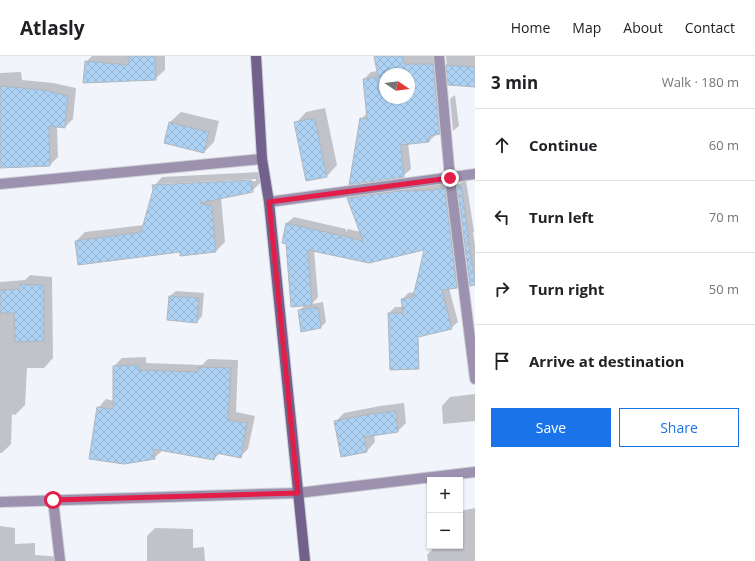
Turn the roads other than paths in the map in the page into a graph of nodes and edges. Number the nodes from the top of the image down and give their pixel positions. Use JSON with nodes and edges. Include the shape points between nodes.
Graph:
{"nodes":[{"id":1,"x":256,"y":56,"type":"edge"},
{"id":2,"x":439,"y":56,"type":"edge"},
{"id":3,"x":262,"y":159,"type":"junction"},
{"id":4,"x":475,"y":174,"type":"edge"},
{"id":5,"x":450,"y":178,"type":"junction"},
{"id":6,"x":0,"y":184,"type":"edge"},
{"id":7,"x":269,"y":202,"type":"junction"},
{"id":8,"x":475,"y":379,"type":"edge"},
{"id":9,"x":475,"y":472,"type":"edge"},
{"id":10,"x":298,"y":493,"type":"junction"},
{"id":11,"x":53,"y":500,"type":"junction"},
{"id":12,"x":0,"y":502,"type":"edge"},
{"id":13,"x":60,"y":561,"type":"edge"},
{"id":14,"x":305,"y":561,"type":"edge"}],
"edges":[{"from":1,"to":3,"type":"street"},
{"from":2,"to":5,"type":"street"},
{"from":3,"to":6,"type":"street"},
{"from":3,"to":7,"type":"street"},
{"from":4,"to":5,"type":"street"},
{"from":5,"to":7,"type":"street"},
{"from":5,"to":8,"type":"street"},
{"from":7,"to":10,"type":"street"},
{"from":9,"to":10,"type":"street"},
{"from":10,"to":11,"type":"street"},
{"from":10,"to":14,"type":"street"},
{"from":11,"to":12,"type":"street"},
{"from":11,"to":13,"type":"street"}]}
